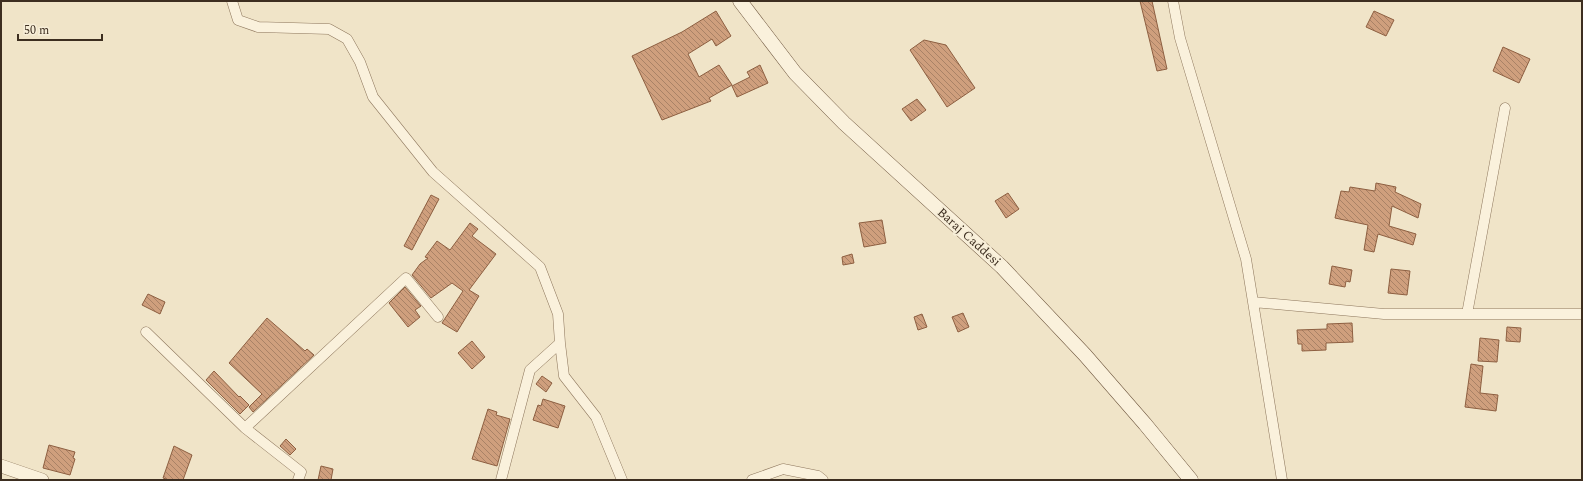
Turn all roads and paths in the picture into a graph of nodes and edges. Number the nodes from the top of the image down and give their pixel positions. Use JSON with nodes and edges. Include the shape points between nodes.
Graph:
{"nodes":[{"id":1,"x":232,"y":1,"type":"edge"},
{"id":2,"x":740,"y":1,"type":"edge"},
{"id":3,"x":1173,"y":1,"type":"edge"},
{"id":4,"x":1505,"y":108,"type":"dead end"},
{"id":5,"x":1253,"y":302,"type":"junction"},
{"id":6,"x":1467,"y":314,"type":"junction"},
{"id":7,"x":1582,"y":314,"type":"edge"},
{"id":8,"x":438,"y":317,"type":"dead end"},
{"id":9,"x":146,"y":332,"type":"dead end"},
{"id":10,"x":560,"y":343,"type":"junction"},
{"id":11,"x":246,"y":428,"type":"junction"},
{"id":12,"x":1,"y":466,"type":"edge"},
{"id":13,"x":42,"y":480,"type":"edge"},
{"id":14,"x":298,"y":480,"type":"edge"},
{"id":15,"x":501,"y":480,"type":"edge"},
{"id":16,"x":622,"y":480,"type":"edge"},
{"id":17,"x":752,"y":480,"type":"edge"},
{"id":18,"x":823,"y":480,"type":"edge"},
{"id":19,"x":1191,"y":480,"type":"edge"},
{"id":20,"x":1282,"y":480,"type":"edge"}],
"edges":[{"from":1,"to":10,"type":"street","via":[[238,20],[258,27],[329,30],[347,39],[360,62],[372,97],[433,172],[540,267],[558,314]]},
{"from":2,"to":19,"type":"main road","name":"Baraj Caddesi","via":[[795,73],[819,99],[1002,267],[1145,424]]},
{"from":3,"to":5,"type":"street","via":[[1180,38],[1246,259]]},
{"from":4,"to":6,"type":"street"},
{"from":5,"to":6,"type":"street","via":[[1384,314]]},
{"from":5,"to":20,"type":"street"},
{"from":6,"to":7,"type":"street"},
{"from":8,"to":11,"type":"street","via":[[406,278]]},
{"from":9,"to":11,"type":"street"},
{"from":10,"to":15,"type":"street","via":[[530,370]]},
{"from":10,"to":16,"type":"street","via":[[564,376],[596,417]]},
{"from":11,"to":14,"type":"street","via":[[301,472]]},
{"from":12,"to":13,"type":"street"},
{"from":17,"to":18,"type":"street","via":[[783,469],[818,476]]}]}
